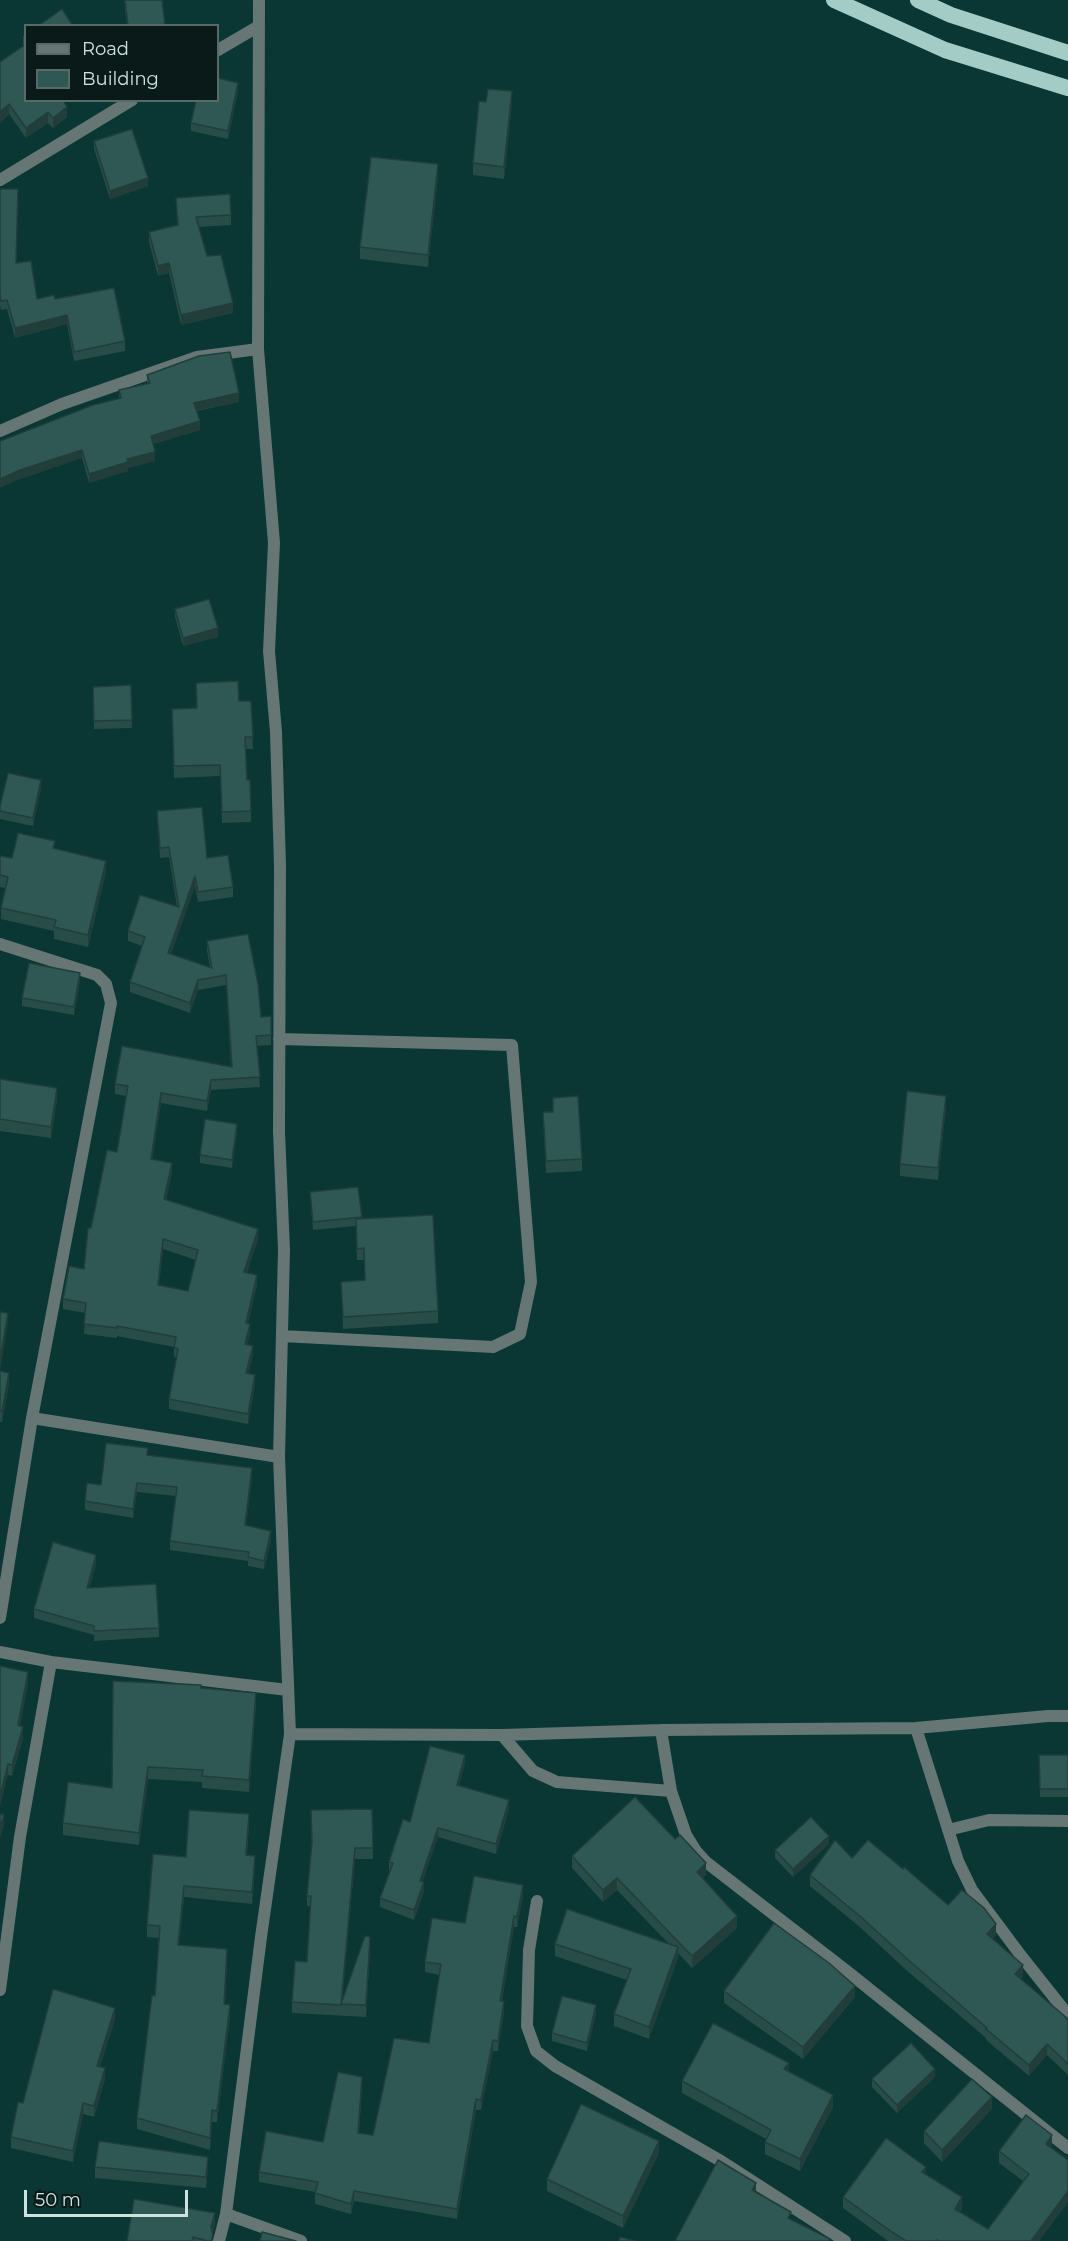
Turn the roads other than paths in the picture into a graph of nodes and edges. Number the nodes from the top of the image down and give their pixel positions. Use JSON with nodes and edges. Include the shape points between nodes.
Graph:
{"nodes":[{"id":1,"x":259,"y":0,"type":"edge"},
{"id":2,"x":834,"y":0,"type":"edge"},
{"id":3,"x":918,"y":0,"type":"edge"},
{"id":4,"x":259,"y":26,"type":"junction"},
{"id":5,"x":219,"y":49,"type":"edge"},
{"id":6,"x":1068,"y":53,"type":"edge"},
{"id":7,"x":1068,"y":88,"type":"edge"},
{"id":8,"x":129,"y":102,"type":"edge"},
{"id":9,"x":0,"y":180,"type":"edge"},
{"id":10,"x":258,"y":349,"type":"junction"},
{"id":11,"x":0,"y":431,"type":"edge"},
{"id":12,"x":0,"y":944,"type":"edge"},
{"id":13,"x":279,"y":1039,"type":"junction"},
{"id":14,"x":282,"y":1336,"type":"junction"},
{"id":15,"x":32,"y":1418,"type":"junction"},
{"id":16,"x":279,"y":1457,"type":"junction"},
{"id":17,"x":0,"y":1618,"type":"edge"},
{"id":18,"x":0,"y":1652,"type":"edge"},
{"id":19,"x":51,"y":1662,"type":"junction"},
{"id":20,"x":288,"y":1690,"type":"junction"},
{"id":21,"x":1068,"y":1716,"type":"edge"},
{"id":22,"x":916,"y":1728,"type":"junction"},
{"id":23,"x":661,"y":1730,"type":"junction"},
{"id":24,"x":290,"y":1734,"type":"junction"},
{"id":25,"x":502,"y":1735,"type":"junction"},
{"id":26,"x":670,"y":1791,"type":"junction"},
{"id":27,"x":1068,"y":1821,"type":"edge"},
{"id":28,"x":948,"y":1830,"type":"junction"},
{"id":29,"x":537,"y":1901,"type":"dead end"},
{"id":30,"x":0,"y":1990,"type":"edge"},
{"id":31,"x":1068,"y":2015,"type":"edge"},
{"id":32,"x":1068,"y":2148,"type":"edge"},
{"id":33,"x":226,"y":2214,"type":"junction"},
{"id":34,"x":219,"y":2241,"type":"edge"},
{"id":35,"x":301,"y":2241,"type":"edge"},
{"id":36,"x":845,"y":2241,"type":"edge"}],
"edges":[{"from":1,"to":4,"type":"street"},
{"from":2,"to":7,"type":"highway","via":[[945,50]]},
{"from":3,"to":6,"type":"highway","via":[[951,15]]},
{"from":4,"to":5,"type":"street"},
{"from":4,"to":10,"type":"street"},
{"from":8,"to":9,"type":"street"},
{"from":10,"to":11,"type":"street","via":[[196,357],[62,404]]},
{"from":10,"to":13,"type":"street","via":[[274,543],[269,651],[280,866]]},
{"from":12,"to":15,"type":"street","via":[[97,975],[106,984],[111,1003]]},
{"from":13,"to":14,"type":"street"},
{"from":13,"to":14,"type":"street","via":[[512,1045],[531,1282],[520,1335],[493,1347]]},
{"from":14,"to":16,"type":"street"},
{"from":15,"to":16,"type":"street"},
{"from":15,"to":17,"type":"street"},
{"from":16,"to":20,"type":"street"},
{"from":18,"to":19,"type":"street"},
{"from":19,"to":20,"type":"street"},
{"from":19,"to":30,"type":"street","via":[[20,1837]]},
{"from":20,"to":24,"type":"street"},
{"from":21,"to":22,"type":"street"},
{"from":22,"to":23,"type":"street"},
{"from":22,"to":28,"type":"street"},
{"from":23,"to":25,"type":"street"},
{"from":23,"to":26,"type":"street"},
{"from":24,"to":25,"type":"street"},
{"from":24,"to":33,"type":"street"},
{"from":25,"to":26,"type":"street","via":[[533,1772],[557,1782]]},
{"from":26,"to":32,"type":"street","via":[[686,1835],[706,1862]]},
{"from":27,"to":28,"type":"street","via":[[989,1820]]},
{"from":28,"to":31,"type":"street","via":[[972,1890]]},
{"from":29,"to":36,"type":"street","via":[[529,1950],[527,2015],[536,2051]]},
{"from":33,"to":34,"type":"street"},
{"from":33,"to":35,"type":"street"}]}
